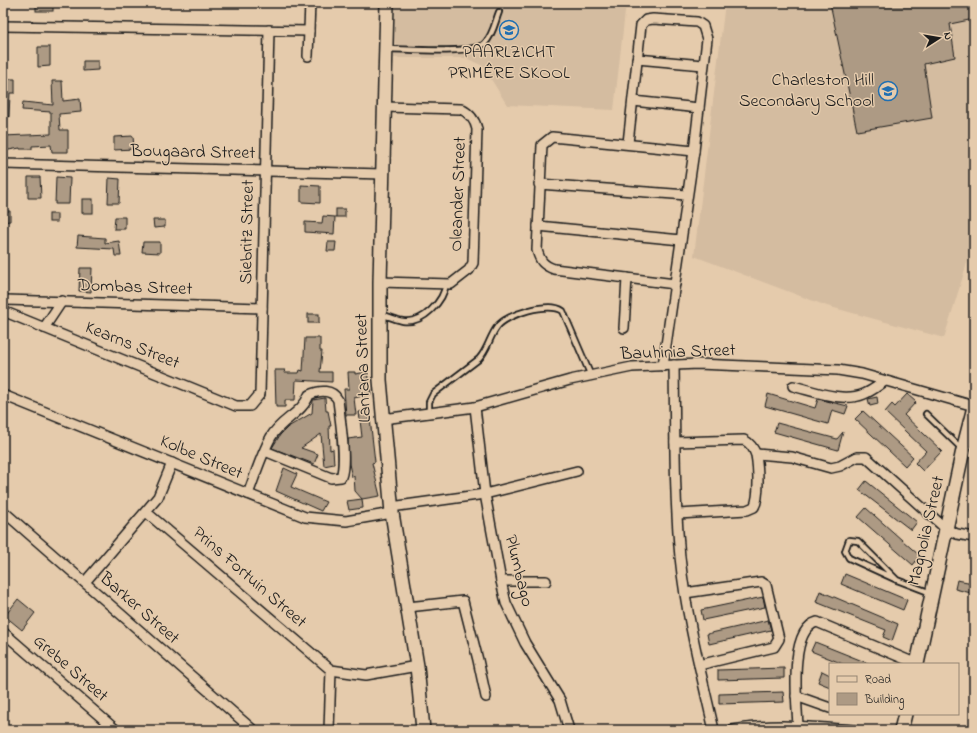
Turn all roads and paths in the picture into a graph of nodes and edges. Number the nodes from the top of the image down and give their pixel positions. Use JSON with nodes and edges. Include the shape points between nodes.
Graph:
{"nodes":[{"id":1,"x":310,"y":3,"type":"edge"},
{"id":2,"x":387,"y":3,"type":"edge"},
{"id":3,"x":499,"y":12,"type":"dead end"},
{"id":4,"x":3,"y":26,"type":"edge"},
{"id":5,"x":268,"y":30,"type":"junction"},
{"id":6,"x":309,"y":31,"type":"junction"},
{"id":7,"x":386,"y":49,"type":"junction"},
{"id":8,"x":308,"y":56,"type":"dead end"},
{"id":9,"x":637,"y":59,"type":"junction"},
{"id":10,"x":703,"y":65,"type":"junction"},
{"id":11,"x":633,"y":101,"type":"junction"},
{"id":12,"x":384,"y":107,"type":"junction"},
{"id":13,"x":699,"y":108,"type":"junction"},
{"id":14,"x":628,"y":143,"type":"junction"},
{"id":15,"x":694,"y":151,"type":"junction"},
{"id":16,"x":3,"y":164,"type":"edge"},
{"id":17,"x":266,"y":170,"type":"junction"},
{"id":18,"x":383,"y":174,"type":"junction"},
{"id":19,"x":539,"y":184,"type":"junction"},
{"id":20,"x":688,"y":195,"type":"junction"},
{"id":21,"x":538,"y":226,"type":"junction"},
{"id":22,"x":681,"y":240,"type":"junction"},
{"id":23,"x":627,"y":278,"type":"junction"},
{"id":24,"x":380,"y":282,"type":"junction"},
{"id":25,"x":446,"y":283,"type":"junction"},
{"id":26,"x":675,"y":284,"type":"junction"},
{"id":27,"x":6,"y":300,"type":"dead end"},
{"id":28,"x":62,"y":302,"type":"junction"},
{"id":29,"x":262,"y":308,"type":"junction"},
{"id":30,"x":3,"y":311,"type":"edge"},
{"id":31,"x":380,"y":314,"type":"junction"},
{"id":32,"x":44,"y":328,"type":"junction"},
{"id":33,"x":624,"y":328,"type":"dead end"},
{"id":34,"x":674,"y":365,"type":"junction"},
{"id":35,"x":664,"y":366,"type":"junction"},
{"id":36,"x":590,"y":376,"type":"junction"},
{"id":37,"x":885,"y":381,"type":"junction"},
{"id":38,"x":793,"y":386,"type":"dead end"},
{"id":39,"x":3,"y":395,"type":"edge"},
{"id":40,"x":250,"y":406,"type":"joint"},
{"id":41,"x":475,"y":407,"type":"junction"},
{"id":42,"x":974,"y":407,"type":"edge"},
{"id":43,"x":429,"y":413,"type":"junction"},
{"id":44,"x":926,"y":414,"type":"dead end"},
{"id":45,"x":383,"y":419,"type":"junction"},
{"id":46,"x":675,"y":442,"type":"junction"},
{"id":47,"x":963,"y":450,"type":"junction"},
{"id":48,"x":265,"y":451,"type":"junction"},
{"id":49,"x":756,"y":454,"type":"junction"},
{"id":50,"x":172,"y":463,"type":"junction"},
{"id":51,"x":577,"y":471,"type":"dead end"},
{"id":52,"x":248,"y":494,"type":"junction"},
{"id":53,"x":485,"y":494,"type":"junction"},
{"id":54,"x":392,"y":510,"type":"junction"},
{"id":55,"x":3,"y":511,"type":"edge"},
{"id":56,"x":146,"y":512,"type":"junction"},
{"id":57,"x":678,"y":514,"type":"junction"},
{"id":58,"x":946,"y":529,"type":"junction"},
{"id":59,"x":974,"y":537,"type":"edge"},
{"id":60,"x":897,"y":580,"type":"junction"},
{"id":61,"x":500,"y":581,"type":"junction"},
{"id":62,"x":546,"y":581,"type":"dead end"},
{"id":63,"x":85,"y":582,"type":"junction"},
{"id":64,"x":685,"y":593,"type":"junction"},
{"id":65,"x":931,"y":593,"type":"junction"},
{"id":66,"x":408,"y":607,"type":"junction"},
{"id":67,"x":3,"y":632,"type":"edge"},
{"id":68,"x":915,"y":663,"type":"edge"},
{"id":69,"x":917,"y":663,"type":"edge"},
{"id":70,"x":699,"y":665,"type":"junction"},
{"id":71,"x":417,"y":666,"type":"junction"},
{"id":72,"x":331,"y":670,"type":"junction"},
{"id":73,"x":796,"y":696,"type":"junction"},
{"id":74,"x":486,"y":697,"type":"dead end"},
{"id":75,"x":829,"y":708,"type":"edge"},
{"id":76,"x":905,"y":715,"type":"edge"},
{"id":77,"x":798,"y":726,"type":"junction"},
{"id":78,"x":116,"y":730,"type":"edge"},
{"id":79,"x":253,"y":730,"type":"edge"},
{"id":80,"x":329,"y":730,"type":"edge"},
{"id":81,"x":422,"y":730,"type":"edge"},
{"id":82,"x":569,"y":730,"type":"edge"},
{"id":83,"x":714,"y":730,"type":"edge"},
{"id":84,"x":733,"y":730,"type":"edge"},
{"id":85,"x":854,"y":730,"type":"edge"},
{"id":86,"x":901,"y":730,"type":"edge"}],
"edges":[{"from":1,"to":6,"type":"street"},
{"from":2,"to":7,"type":"street","name":"Lantana Street"},
{"from":3,"to":7,"type":"lane","via":[[491,35],[484,44],[476,48]]},
{"from":4,"to":5,"type":"street"},
{"from":5,"to":6,"type":"street"},
{"from":5,"to":17,"type":"street","name":"Siebritz Street"},
{"from":6,"to":8,"type":"street"},
{"from":7,"to":12,"type":"street","name":"Lantana Street"},
{"from":9,"to":10,"type":"street"},
{"from":9,"to":10,"type":"street","via":[[641,25],[646,20],[697,22],[703,26],[707,39]]},
{"from":9,"to":11,"type":"street"},
{"from":10,"to":13,"type":"street"},
{"from":11,"to":13,"type":"street"},
{"from":11,"to":14,"type":"street"},
{"from":12,"to":18,"type":"street","name":"Lantana Street"},
{"from":12,"to":25,"type":"street","name":"Oleander Street","via":[[461,109],[476,122],[473,263],[458,280],[451,284]]},
{"from":13,"to":15,"type":"street"},
{"from":14,"to":15,"type":"street"},
{"from":14,"to":19,"type":"street","via":[[552,137],[542,145]]},
{"from":15,"to":20,"type":"street"},
{"from":16,"to":17,"type":"street","name":"Bougaard Street"},
{"from":17,"to":18,"type":"street","name":"Bougaard Street"},
{"from":17,"to":29,"type":"street","name":"Siebritz Street"},
{"from":18,"to":24,"type":"street","name":"Lantana Street"},
{"from":19,"to":20,"type":"street"},
{"from":19,"to":21,"type":"street"},
{"from":20,"to":22,"type":"street"},
{"from":21,"to":22,"type":"street"},
{"from":21,"to":23,"type":"street","via":[[537,250],[544,265],[554,269]]},
{"from":22,"to":26,"type":"street"},
{"from":23,"to":26,"type":"street"},
{"from":23,"to":33,"type":"street"},
{"from":24,"to":25,"type":"street","name":"Oleander Street"},
{"from":24,"to":31,"type":"street","name":"Lantana Street"},
{"from":25,"to":31,"type":"lane","via":[[441,300],[415,319],[403,321]]},
{"from":26,"to":35,"type":"street"},
{"from":27,"to":28,"type":"street","name":"Dombas Street"},
{"from":28,"to":29,"type":"street","name":"Dombas Street"},
{"from":28,"to":32,"type":"street"},
{"from":29,"to":40,"type":"street","name":"Siebritz Street","via":[[260,394]]},
{"from":30,"to":32,"type":"street","name":"Kearns Street"},
{"from":31,"to":45,"type":"street","name":"Lantana Street"},
{"from":32,"to":40,"type":"street","name":"Kearns Street","via":[[236,406]]},
{"from":34,"to":35,"type":"street","name":"Bauhinia Street"},
{"from":34,"to":37,"type":"street","name":"Bauhinia Street","via":[[838,370]]},
{"from":34,"to":46,"type":"street"},
{"from":35,"to":36,"type":"street","name":"Bauhinia Street","via":[[632,368]]},
{"from":36,"to":41,"type":"street","name":"Bauhinia Street"},
{"from":36,"to":43,"type":"lane","via":[[562,311],[555,307],[540,308],[502,321],[486,352],[433,394],[429,402]]},
{"from":37,"to":38,"type":"street","via":[[865,394],[851,397]]},
{"from":37,"to":42,"type":"street","name":"Bauhinia Street"},
{"from":39,"to":50,"type":"street","name":"Kolbe Street"},
{"from":41,"to":43,"type":"street","name":"Bauhinia Street"},
{"from":41,"to":53,"type":"street","name":"Plumbago"},
{"from":42,"to":47,"type":"street","name":"Magnolia Street"},
{"from":43,"to":45,"type":"street","name":"Bauhinia Street"},
{"from":44,"to":47,"type":"lane"},
{"from":45,"to":54,"type":"street","name":"Lantana Street"},
{"from":46,"to":49,"type":"street","via":[[744,440],[751,444]]},
{"from":46,"to":57,"type":"street","via":[[674,472]]},
{"from":47,"to":58,"type":"street","name":"Magnolia Street"},
{"from":48,"to":48,"type":"street","via":[[271,437],[302,408],[309,395],[326,391],[335,395],[338,400],[343,456],[343,472],[340,477],[331,478]]},
{"from":48,"to":52,"type":"street"},
{"from":49,"to":57,"type":"street","via":[[757,502],[751,509]]},
{"from":49,"to":58,"type":"street","via":[[792,457],[831,468],[857,457],[866,457]]},
{"from":50,"to":52,"type":"street","name":"Kolbe Street"},
{"from":50,"to":56,"type":"street","via":[[158,497]]},
{"from":51,"to":53,"type":"street","name":"Kolbe Street"},
{"from":52,"to":54,"type":"street","name":"Kolbe Street","via":[[319,520],[346,521]]},
{"from":53,"to":54,"type":"street","name":"Kolbe Street"},
{"from":53,"to":61,"type":"street","name":"Plumbago"},
{"from":54,"to":66,"type":"street","name":"Lantana Street"},
{"from":55,"to":63,"type":"street","name":"Barker Street"},
{"from":56,"to":63,"type":"street"},
{"from":56,"to":72,"type":"street","name":"Prins Fortuin Street"},
{"from":57,"to":64,"type":"street"},
{"from":58,"to":59,"type":"street"},
{"from":58,"to":65,"type":"street","name":"Magnolia Street"},
{"from":60,"to":60,"type":"lane","via":[[849,558],[846,551],[850,540],[858,541]]},
{"from":60,"to":65,"type":"lane"},
{"from":61,"to":62,"type":"street"},
{"from":61,"to":82,"type":"street","name":"Plumbago","via":[[514,622],[560,700]]},
{"from":63,"to":79,"type":"street","name":"Barker Street"},
{"from":64,"to":70,"type":"street"},
{"from":64,"to":70,"type":"street","via":[[761,582],[766,585],[779,639],[774,647]]},
{"from":65,"to":69,"type":"street","name":"Magnolia Street"},
{"from":66,"to":71,"type":"street","name":"Lantana Street"},
{"from":66,"to":74,"type":"street","via":[[463,601]]},
{"from":67,"to":78,"type":"street","name":"Grebe Street"},
{"from":68,"to":73,"type":"street","via":[[817,622],[808,627],[798,648]]},
{"from":70,"to":83,"type":"street"},
{"from":71,"to":72,"type":"street","via":[[366,675]]},
{"from":71,"to":81,"type":"street","name":"Lantana Street"},
{"from":72,"to":80,"type":"street"},
{"from":73,"to":75,"type":"street"},
{"from":73,"to":77,"type":"street"},
{"from":76,"to":86,"type":"street"},
{"from":77,"to":84,"type":"street"},
{"from":77,"to":85,"type":"street"}]}
